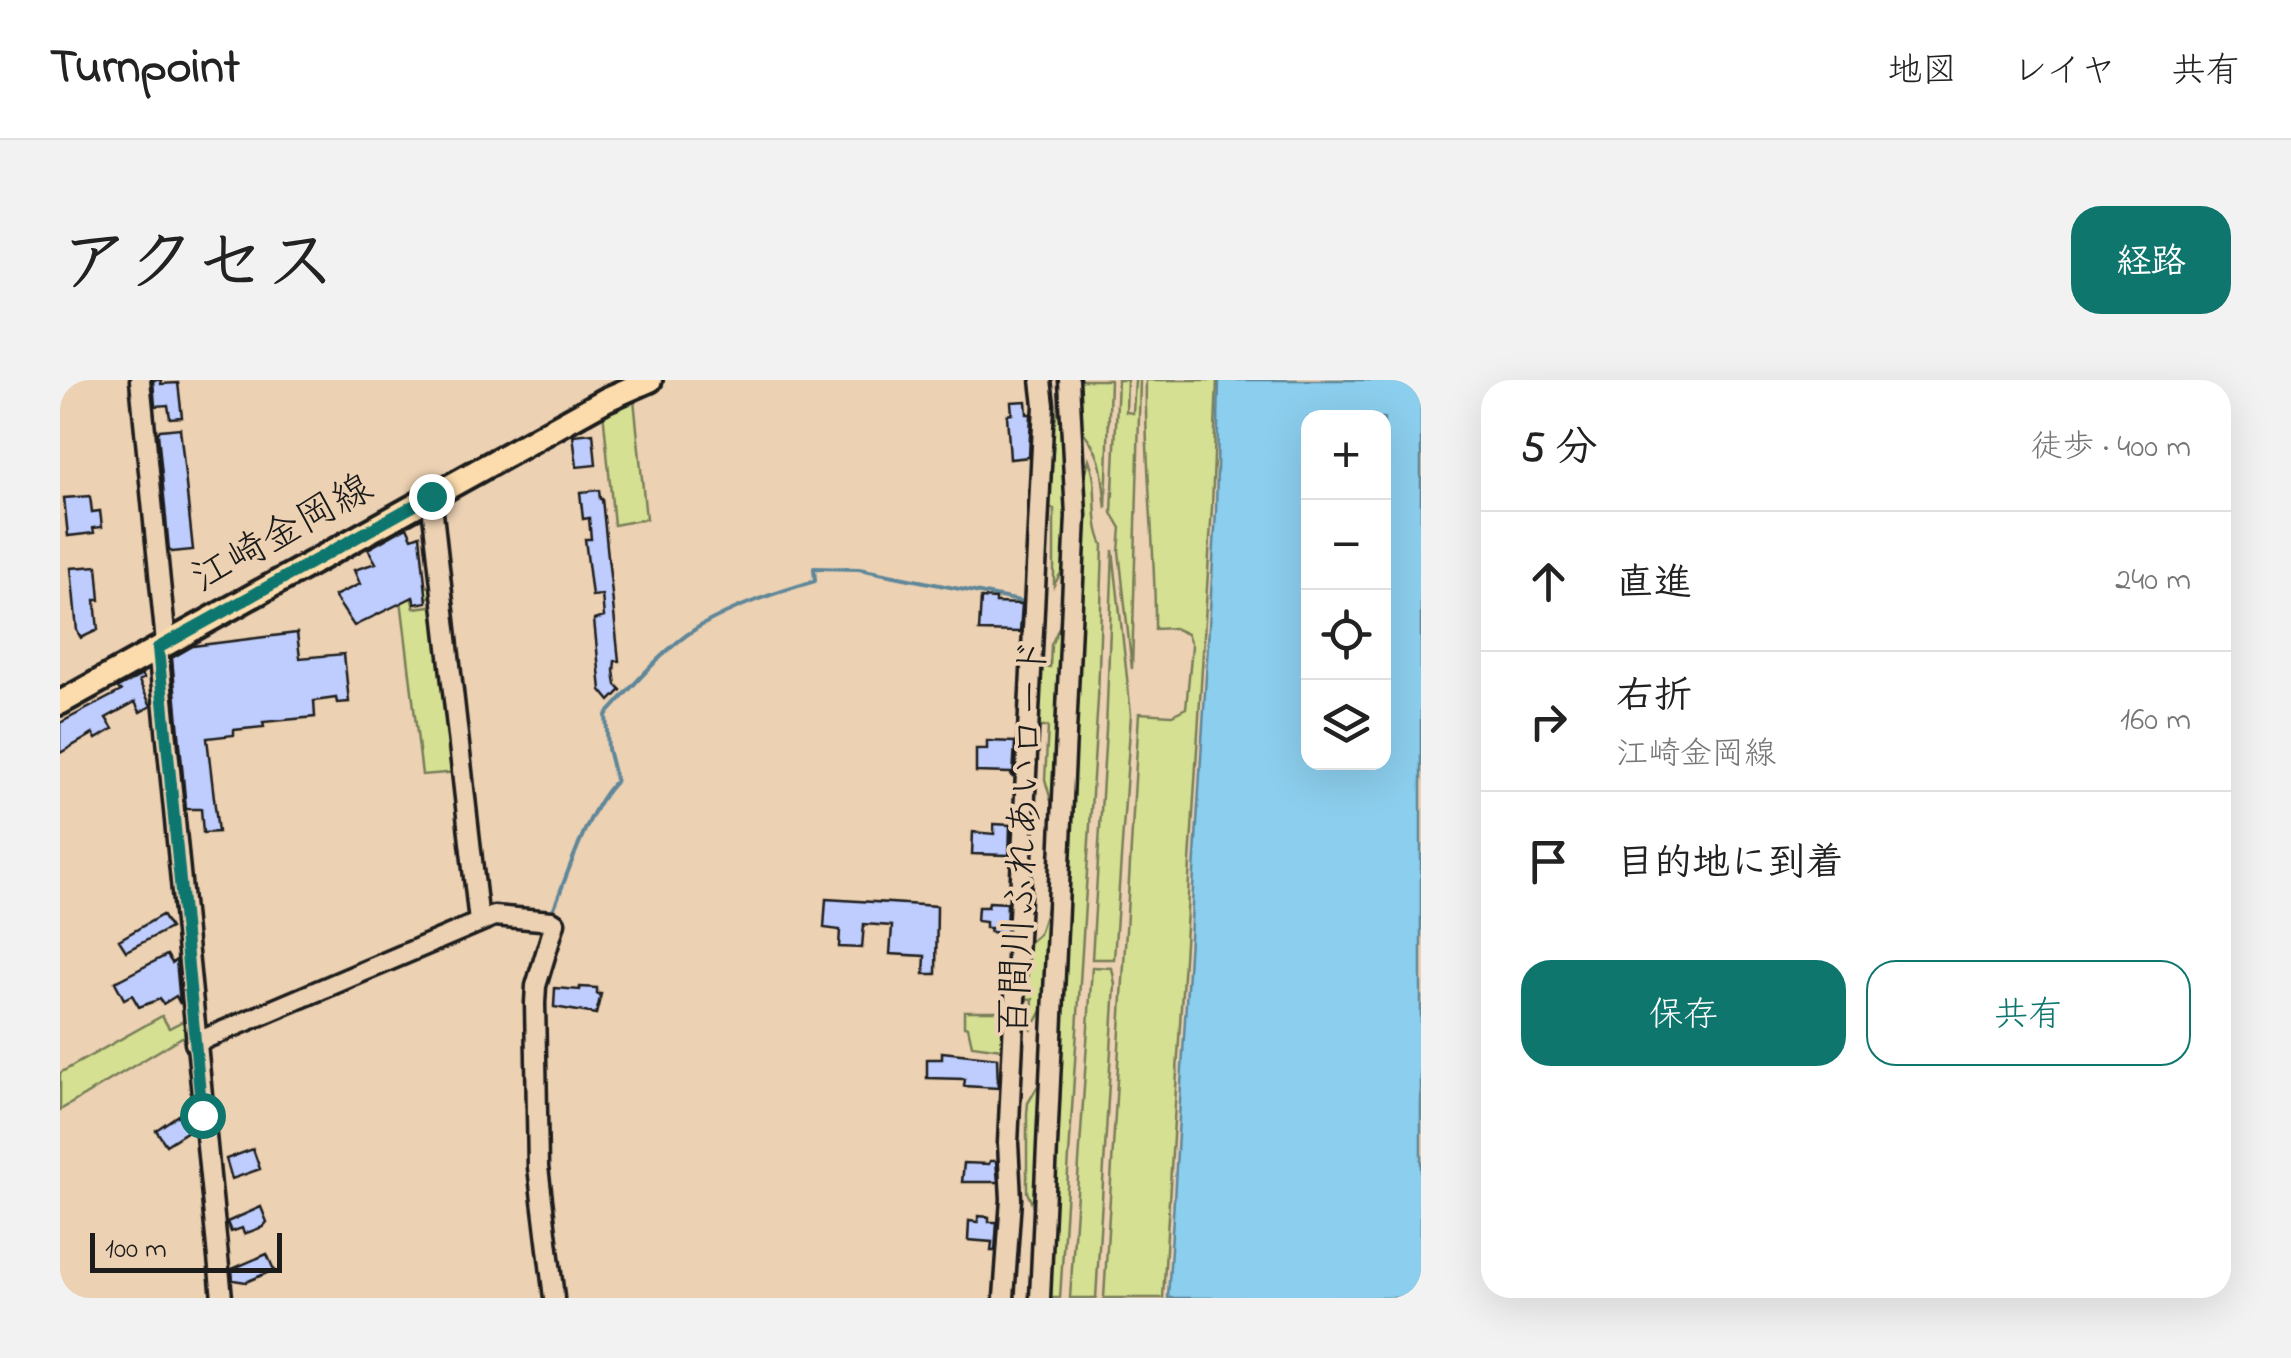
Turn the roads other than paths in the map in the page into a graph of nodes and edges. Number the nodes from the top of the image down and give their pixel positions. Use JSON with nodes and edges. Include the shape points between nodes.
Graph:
{"nodes":[{"id":1,"x":140,"y":380,"type":"edge"},
{"id":2,"x":650,"y":380,"type":"edge"},
{"id":3,"x":1041,"y":380,"type":"edge"},
{"id":4,"x":1069,"y":380,"type":"edge"},
{"id":5,"x":431,"y":496,"type":"junction"},
{"id":6,"x":162,"y":646,"type":"junction"},
{"id":7,"x":60,"y":703,"type":"edge"},
{"id":8,"x":479,"y":922,"type":"junction"},
{"id":9,"x":200,"y":1042,"type":"junction"},
{"id":10,"x":222,"y":1298,"type":"edge"},
{"id":11,"x":554,"y":1298,"type":"edge"},
{"id":12,"x":1004,"y":1298,"type":"edge"},
{"id":13,"x":1040,"y":1298,"type":"edge"}],
"edges":[{"from":1,"to":6,"type":"street"},
{"from":2,"to":5,"type":"main road","name":"江崎金岡線"},
{"from":3,"to":12,"type":"street"},
{"from":4,"to":13,"type":"street","name":"百間川ふれあいロード","via":[[1076,516]]},
{"from":5,"to":6,"type":"main road","name":"江崎金岡線"},
{"from":5,"to":8,"type":"street"},
{"from":6,"to":7,"type":"main road","name":"江崎金岡線"},
{"from":6,"to":9,"type":"street"},
{"from":8,"to":9,"type":"street"},
{"from":8,"to":11,"type":"street","via":[[494,916],[555,923],[534,1002],[538,1167]]},
{"from":9,"to":10,"type":"street"}]}
